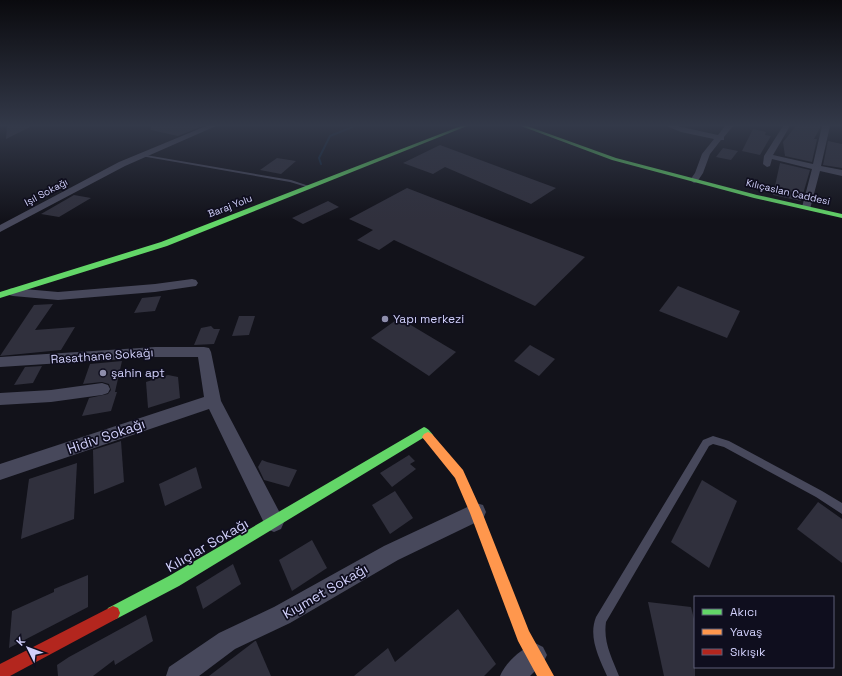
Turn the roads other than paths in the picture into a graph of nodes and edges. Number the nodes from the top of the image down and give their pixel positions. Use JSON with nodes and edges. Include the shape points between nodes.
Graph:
{"nodes":[{"id":1,"x":136,"y":158,"type":"edge"},
{"id":2,"x":156,"y":158,"type":"edge"},
{"id":3,"x":385,"y":158,"type":"edge"},
{"id":4,"x":610,"y":158,"type":"edge"},
{"id":5,"x":705,"y":158,"type":"edge"},
{"id":6,"x":769,"y":158,"type":"edge"},
{"id":7,"x":818,"y":158,"type":"edge"},
{"id":8,"x":816,"y":167,"type":"junction"},
{"id":9,"x":842,"y":172,"type":"edge"},
{"id":10,"x":694,"y":180,"type":"junction"},
{"id":11,"x":310,"y":187,"type":"junction"},
{"id":12,"x":806,"y":207,"type":"junction"},
{"id":13,"x":842,"y":216,"type":"edge"},
{"id":14,"x":0,"y":229,"type":"edge"},
{"id":15,"x":192,"y":283,"type":"dead end"},
{"id":16,"x":13,"y":292,"type":"junction"},
{"id":17,"x":0,"y":295,"type":"edge"},
{"id":18,"x":0,"y":362,"type":"edge"},
{"id":19,"x":102,"y":389,"type":"dead end"},
{"id":20,"x":0,"y":399,"type":"edge"},
{"id":21,"x":212,"y":401,"type":"junction"},
{"id":22,"x":0,"y":472,"type":"edge"},
{"id":23,"x":842,"y":508,"type":"edge"},
{"id":24,"x":476,"y":512,"type":"junction"},
{"id":25,"x":274,"y":522,"type":"junction"},
{"id":26,"x":535,"y":655,"type":"junction"},
{"id":27,"x":0,"y":673,"type":"edge"},
{"id":28,"x":178,"y":676,"type":"edge"},
{"id":29,"x":512,"y":676,"type":"edge"},
{"id":30,"x":546,"y":676,"type":"edge"},
{"id":31,"x":613,"y":676,"type":"edge"}],
"edges":[{"from":1,"to":14,"type":"street","name":"Işıl Sokağı"},
{"from":2,"to":11,"type":"lane","via":[[291,181]]},
{"from":3,"to":11,"type":"street","name":"Baraj Yolu"},
{"from":4,"to":10,"type":"street","name":"Kılıçaslan Caddesi"},
{"from":5,"to":10,"type":"street"},
{"from":6,"to":8,"type":"street","via":[[767,161]]},
{"from":7,"to":8,"type":"street"},
{"from":8,"to":9,"type":"street"},
{"from":8,"to":12,"type":"street"},
{"from":10,"to":12,"type":"street","name":"Kılıçaslan Caddesi"},
{"from":11,"to":16,"type":"street","name":"Baraj Yolu","via":[[164,244]]},
{"from":12,"to":13,"type":"street","name":"Kılıçaslan Caddesi"},
{"from":15,"to":16,"type":"street","via":[[58,296]]},
{"from":16,"to":17,"type":"street","name":"Baraj Yolu"},
{"from":18,"to":21,"type":"street","name":"Rasathane Sokağı","via":[[155,352],[204,352]]},
{"from":19,"to":20,"type":"street"},
{"from":21,"to":22,"type":"street","name":"Hidiv Sokağı"},
{"from":21,"to":25,"type":"street"},
{"from":23,"to":31,"type":"lane","via":[[726,444],[713,440],[706,443],[600,621],[599,645]]},
{"from":24,"to":25,"type":"street","name":"Kılıçlar Sokağı","via":[[459,474],[424,432]]},
{"from":24,"to":26,"type":"street","via":[[523,636]]},
{"from":24,"to":28,"type":"street","name":"Kıymet Sokağı","via":[[392,553],[282,615],[227,641]]},
{"from":25,"to":27,"type":"street","name":"Kılıçlar Sokağı","via":[[174,581]]},
{"from":26,"to":29,"type":"street"},
{"from":26,"to":30,"type":"street"}]}
